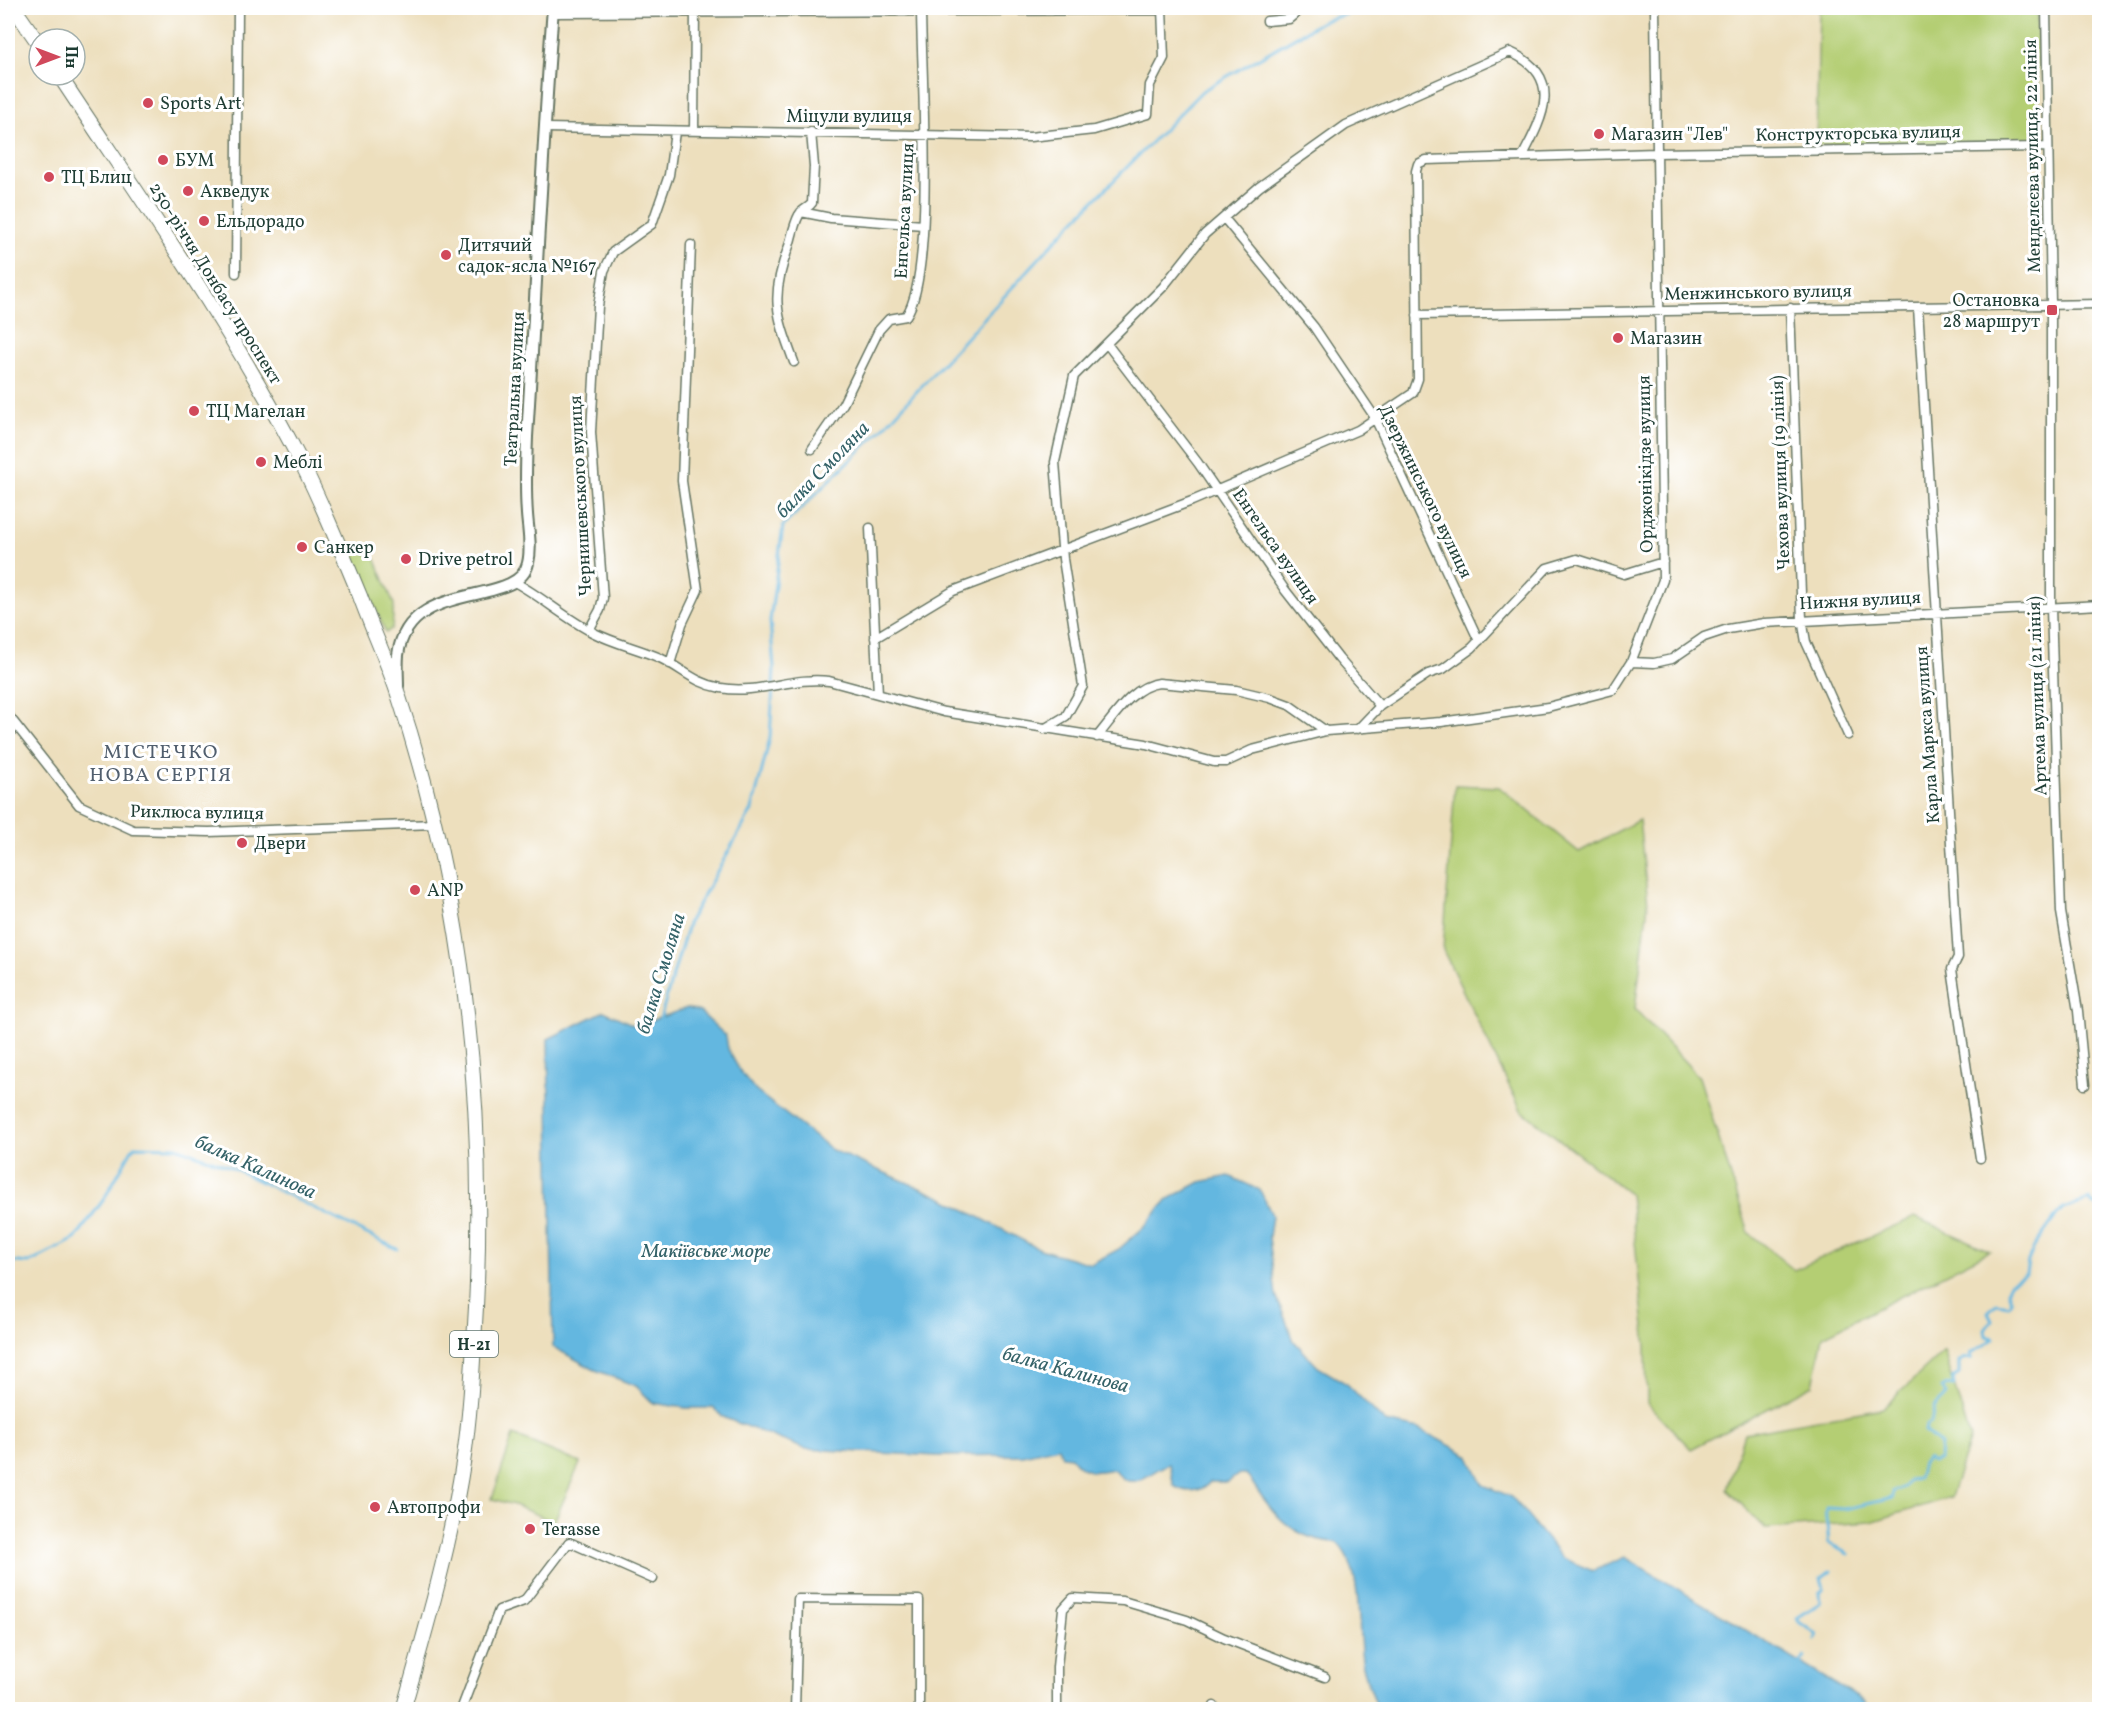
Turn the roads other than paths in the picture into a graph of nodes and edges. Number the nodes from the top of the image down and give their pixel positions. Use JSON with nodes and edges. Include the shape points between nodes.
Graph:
{"nodes":[{"id":1,"x":14,"y":8,"type":"edge"},
{"id":2,"x":238,"y":8,"type":"edge"},
{"id":3,"x":1302,"y":8,"type":"edge"},
{"id":4,"x":1655,"y":8,"type":"edge"},
{"id":5,"x":2046,"y":8,"type":"edge"},
{"id":6,"x":1162,"y":9,"type":"edge"},
{"id":7,"x":553,"y":10,"type":"edge"},
{"id":8,"x":695,"y":10,"type":"edge"},
{"id":9,"x":921,"y":10,"type":"edge"},
{"id":10,"x":1267,"y":21,"type":"dead end"},
{"id":11,"x":27,"y":27,"type":"edge"},
{"id":12,"x":67,"y":87,"type":"edge"},
{"id":13,"x":546,"y":128,"type":"junction"},
{"id":14,"x":694,"y":131,"type":"junction"},
{"id":15,"x":675,"y":132,"type":"junction"},
{"id":16,"x":811,"y":132,"type":"junction"},
{"id":17,"x":924,"y":133,"type":"junction"},
{"id":18,"x":2048,"y":147,"type":"junction"},
{"id":19,"x":1656,"y":153,"type":"junction"},
{"id":20,"x":1522,"y":157,"type":"junction"},
{"id":21,"x":801,"y":212,"type":"junction"},
{"id":22,"x":1224,"y":218,"type":"junction"},
{"id":23,"x":923,"y":225,"type":"junction"},
{"id":24,"x":691,"y":245,"type":"dead end"},
{"id":25,"x":236,"y":273,"type":"dead end"},
{"id":26,"x":2051,"y":304,"type":"junction"},
{"id":27,"x":2100,"y":304,"type":"edge"},
{"id":28,"x":1918,"y":307,"type":"junction"},
{"id":29,"x":1790,"y":308,"type":"junction"},
{"id":30,"x":1659,"y":310,"type":"junction"},
{"id":31,"x":1417,"y":315,"type":"junction"},
{"id":32,"x":1107,"y":344,"type":"junction"},
{"id":33,"x":794,"y":363,"type":"dead end"},
{"id":34,"x":1375,"y":418,"type":"junction"},
{"id":35,"x":812,"y":449,"type":"dead end"},
{"id":36,"x":1216,"y":491,"type":"junction"},
{"id":37,"x":870,"y":528,"type":"dead end"},
{"id":38,"x":1062,"y":550,"type":"junction"},
{"id":39,"x":1663,"y":562,"type":"junction"},
{"id":40,"x":516,"y":583,"type":"junction"},
{"id":41,"x":2100,"y":605,"type":"edge"},
{"id":42,"x":2050,"y":608,"type":"junction"},
{"id":43,"x":1936,"y":612,"type":"junction"},
{"id":44,"x":1802,"y":619,"type":"junction"},
{"id":45,"x":589,"y":630,"type":"junction"},
{"id":46,"x":875,"y":638,"type":"junction"},
{"id":47,"x":1479,"y":641,"type":"junction"},
{"id":48,"x":1631,"y":662,"type":"junction"},
{"id":49,"x":669,"y":664,"type":"junction"},
{"id":50,"x":398,"y":693,"type":"junction"},
{"id":51,"x":878,"y":694,"type":"junction"},
{"id":52,"x":1380,"y":706,"type":"junction"},
{"id":53,"x":8,"y":715,"type":"edge"},
{"id":54,"x":1044,"y":729,"type":"junction"},
{"id":55,"x":1358,"y":729,"type":"junction"},
{"id":56,"x":1326,"y":731,"type":"junction"},
{"id":57,"x":1848,"y":735,"type":"dead end"},
{"id":58,"x":1097,"y":737,"type":"junction"},
{"id":59,"x":435,"y":824,"type":"junction"},
{"id":60,"x":2085,"y":1085,"type":"dead end"},
{"id":61,"x":1980,"y":1158,"type":"dead end"},
{"id":62,"x":654,"y":1579,"type":"dead end"},
{"id":63,"x":1325,"y":1677,"type":"dead end"},
{"id":64,"x":403,"y":1710,"type":"edge"},
{"id":65,"x":461,"y":1710,"type":"edge"},
{"id":66,"x":795,"y":1710,"type":"edge"},
{"id":67,"x":919,"y":1710,"type":"edge"},
{"id":68,"x":1057,"y":1710,"type":"edge"}],
"edges":[{"from":1,"to":11,"type":"main road"},
{"from":2,"to":25,"type":"street"},
{"from":3,"to":10,"type":"street","via":[[1288,19]]},
{"from":4,"to":19,"type":"street","name":"Орджонікідзе вулиця"},
{"from":5,"to":18,"type":"street","name":"Менделєєва вулиця, 22 лінія"},
{"from":6,"to":9,"type":"street"},
{"from":6,"to":17,"type":"street","name":"Міцули вулиця","via":[[1164,58],[1150,85],[1148,114],[1094,130],[1030,137]]},
{"from":7,"to":8,"type":"street"},
{"from":7,"to":13,"type":"street","name":"Театральна вулиця"},
{"from":8,"to":9,"type":"street"},
{"from":8,"to":14,"type":"street"},
{"from":9,"to":17,"type":"street","name":"Енгельса вулиця"},
{"from":12,"to":50,"type":"main road","name":"250-річчя Донбасу проспект","number":"Н-21","via":[[202,290],[271,405],[334,533]]},
{"from":13,"to":15,"type":"street","name":"Міцули вулиця"},
{"from":13,"to":40,"type":"street","name":"Театральна вулиця","via":[[526,465],[530,553],[526,573]]},
{"from":14,"to":15,"type":"street","name":"Міцули вулиця"},
{"from":14,"to":16,"type":"street","name":"Міцули вулиця"},
{"from":15,"to":45,"type":"street","name":"Чернишевського вулиця","via":[[669,175],[652,224],[613,252],[604,271],[598,306],[591,432],[603,598]]},
{"from":16,"to":17,"type":"street","name":"Міцули вулиця"},
{"from":16,"to":21,"type":"street","via":[[813,203]]},
{"from":17,"to":23,"type":"street","name":"Енгельса вулиця"},
{"from":18,"to":19,"type":"street","name":"Конструкторська вулиця"},
{"from":18,"to":26,"type":"street","name":"Менделєєва вулиця, 22 лінія"},
{"from":19,"to":20,"type":"street","name":"Конструкторська вулиця"},
{"from":19,"to":30,"type":"street","name":"Орджонікідзе вулиця"},
{"from":20,"to":22,"type":"street","via":[[1541,122],[1546,95],[1541,76],[1528,60],[1510,52],[1346,125]]},
{"from":20,"to":31,"type":"street","name":"Конструкторська вулиця","via":[[1426,160],[1418,164]]},
{"from":21,"to":23,"type":"street"},
{"from":21,"to":33,"type":"street","via":[[776,290],[778,320]]},
{"from":22,"to":32,"type":"street","via":[[1205,234],[1164,287]]},
{"from":22,"to":34,"type":"street","name":"Дзержинського вулиця","via":[[1314,327]]},
{"from":23,"to":35,"type":"street","name":"Енгельса вулиця","via":[[918,284],[911,310],[906,316],[889,319],[879,330],[843,404]]},
{"from":24,"to":49,"type":"street","via":[[681,481],[698,590]]},
{"from":26,"to":27,"type":"street","name":"Менжинського вулиця"},
{"from":26,"to":28,"type":"street","name":"Менжинського вулиця"},
{"from":26,"to":42,"type":"street","name":"Артема вулиця (21 лiнiя)"},
{"from":28,"to":29,"type":"street","name":"Менжинського вулиця"},
{"from":28,"to":43,"type":"street","name":"Карла Маркса вулиця"},
{"from":29,"to":30,"type":"street","name":"Менжинського вулиця"},
{"from":29,"to":44,"type":"street","name":"Чехова вулиця (19 лiнiя)"},
{"from":30,"to":31,"type":"street","name":"Менжинського вулиця"},
{"from":30,"to":39,"type":"street","name":"Орджонікідзе вулиця"},
{"from":31,"to":34,"type":"street","via":[[1418,379],[1413,393]]},
{"from":32,"to":36,"type":"street","name":"Енгельса вулиця"},
{"from":32,"to":38,"type":"street","via":[[1074,376],[1055,462]]},
{"from":34,"to":36,"type":"street","via":[[1358,430]]},
{"from":34,"to":47,"type":"street","name":"Дзержинського вулиця"},
{"from":36,"to":38,"type":"street"},
{"from":36,"to":52,"type":"street","name":"Енгельса вулиця","via":[[1284,590]]},
{"from":37,"to":46,"type":"street"},
{"from":38,"to":46,"type":"street","via":[[953,591]]},
{"from":38,"to":54,"type":"street","via":[[1083,686],[1066,716]]},
{"from":39,"to":47,"type":"street","via":[[1624,574],[1577,559],[1547,568]]},
{"from":39,"to":48,"type":"street","name":"Орджонікідзе вулиця","via":[[1663,580]]},
{"from":40,"to":45,"type":"street","name":"Орджонікідзе вулиця"},
{"from":40,"to":50,"type":"street","via":[[438,604],[424,612],[408,629],[398,653]]},
{"from":41,"to":42,"type":"street","name":"Нижня вулиця"},
{"from":42,"to":43,"type":"street","name":"Нижня вулиця"},
{"from":42,"to":60,"type":"street","name":"Артема вулиця (21 лiнiя)","via":[[2061,912],[2078,1011]]},
{"from":43,"to":44,"type":"street","name":"Нижня вулиця"},
{"from":43,"to":61,"type":"street","name":"Карла Маркса вулиця","via":[[1958,957],[1952,969]]},
{"from":44,"to":48,"type":"street","name":"Нижня вулиця","via":[[1728,629],[1704,637],[1672,659]]},
{"from":44,"to":57,"type":"street","name":"Чехова вулиця (19 лiнiя)","via":[[1806,642]]},
{"from":45,"to":49,"type":"street","name":"Орджонікідзе вулиця"},
{"from":46,"to":51,"type":"street"},
{"from":47,"to":52,"type":"street","via":[[1443,669],[1428,674]]},
{"from":48,"to":55,"type":"street","name":"Орджонікідзе вулиця","via":[[1613,690],[1548,707]]},
{"from":49,"to":51,"type":"street","name":"Орджонікідзе вулиця","via":[[693,680],[720,688],[762,688],[815,679]]},
{"from":50,"to":59,"type":"main road","name":"250-річчя Донбасу проспект","number":"Н-21"},
{"from":51,"to":54,"type":"street","name":"Орджонікідзе вулиця","via":[[944,712]]},
{"from":52,"to":55,"type":"street"},
{"from":53,"to":59,"type":"street","name":"Риклюса вулиця","via":[[79,805],[133,830],[209,832]]},
{"from":54,"to":58,"type":"street","name":"Орджонікідзе вулиця"},
{"from":55,"to":56,"type":"street","name":"Орджонікідзе вулиця"},
{"from":56,"to":58,"type":"street","name":"Орджонікідзе вулиця","via":[[1252,750],[1226,762]]},
{"from":56,"to":58,"type":"street","via":[[1289,705],[1270,698],[1236,690],[1159,683],[1138,690]]},
{"from":59,"to":64,"type":"main road","number":"Н-21","via":[[462,972],[471,1049],[477,1279],[463,1464],[433,1605]]},
{"from":62,"to":65,"type":"street","via":[[569,1542],[524,1601],[500,1610]]},
{"from":63,"to":68,"type":"street","via":[[1187,1620],[1123,1601],[1073,1598],[1063,1609]]},
{"from":66,"to":67,"type":"street","via":[[798,1599],[919,1600]]}]}
